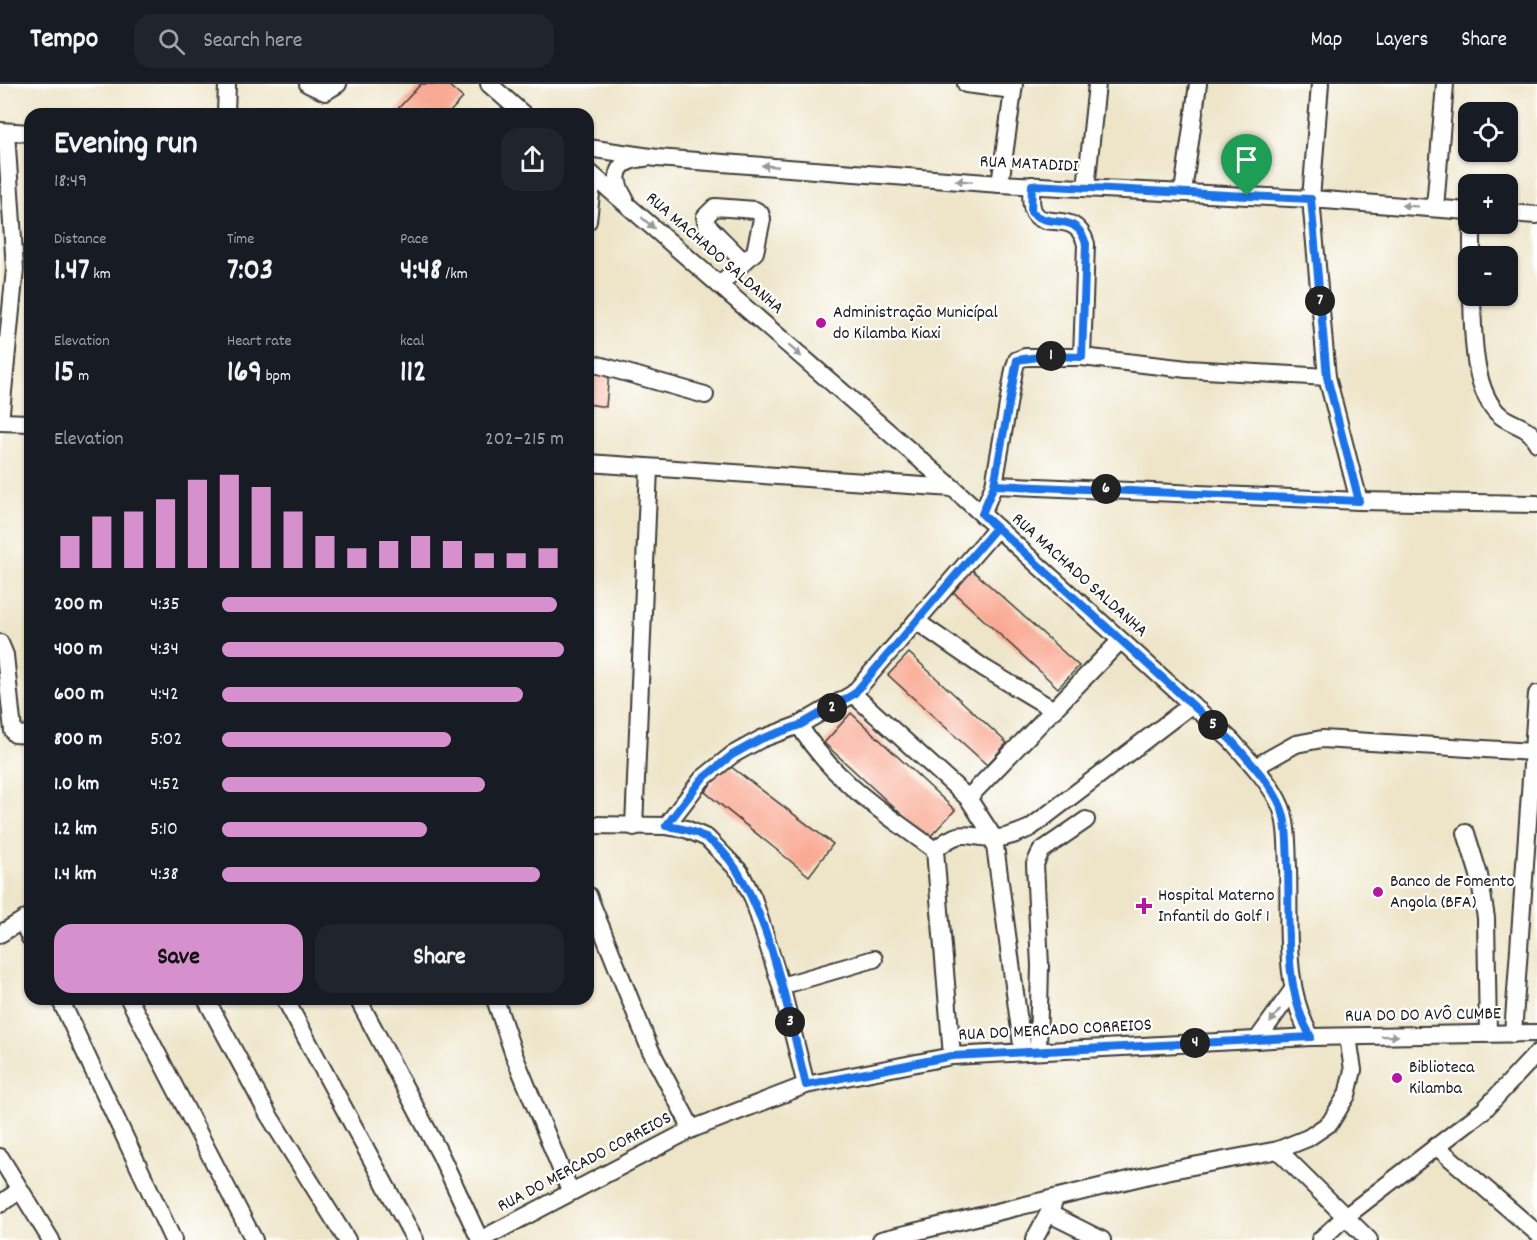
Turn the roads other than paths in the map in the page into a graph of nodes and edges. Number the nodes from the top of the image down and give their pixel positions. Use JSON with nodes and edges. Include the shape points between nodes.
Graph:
{"nodes":[{"id":1,"x":227,"y":84,"type":"edge"},
{"id":2,"x":308,"y":84,"type":"edge"},
{"id":3,"x":338,"y":84,"type":"edge"},
{"id":4,"x":489,"y":84,"type":"edge"},
{"id":5,"x":966,"y":84,"type":"edge"},
{"id":6,"x":1097,"y":84,"type":"edge"},
{"id":7,"x":1198,"y":84,"type":"edge"},
{"id":8,"x":1320,"y":84,"type":"edge"},
{"id":9,"x":1445,"y":84,"type":"edge"},
{"id":10,"x":1014,"y":87,"type":"edge"},
{"id":11,"x":226,"y":108,"type":"edge"},
{"id":12,"x":516,"y":108,"type":"edge"},
{"id":13,"x":3,"y":132,"type":"edge"},
{"id":14,"x":24,"y":133,"type":"edge"},
{"id":15,"x":594,"y":149,"type":"edge"},
{"id":16,"x":657,"y":158,"type":"junction"},
{"id":17,"x":594,"y":177,"type":"edge"},
{"id":18,"x":1000,"y":184,"type":"junction"},
{"id":19,"x":1032,"y":185,"type":"junction"},
{"id":20,"x":1086,"y":188,"type":"junction"},
{"id":21,"x":1183,"y":192,"type":"junction"},
{"id":22,"x":1311,"y":199,"type":"junction"},
{"id":23,"x":630,"y":208,"type":"junction"},
{"id":24,"x":1435,"y":208,"type":"junction"},
{"id":25,"x":1458,"y":210,"type":"edge"},
{"id":26,"x":1518,"y":214,"type":"edge"},
{"id":27,"x":1537,"y":215,"type":"edge"},
{"id":28,"x":743,"y":261,"type":"dead end"},
{"id":29,"x":719,"y":285,"type":"junction"},
{"id":30,"x":1473,"y":306,"type":"edge"},
{"id":31,"x":1082,"y":357,"type":"junction"},
{"id":32,"x":594,"y":364,"type":"edge"},
{"id":33,"x":1327,"y":377,"type":"junction"},
{"id":34,"x":705,"y":395,"type":"dead end"},
{"id":35,"x":0,"y":422,"type":"edge"},
{"id":36,"x":24,"y":423,"type":"edge"},
{"id":37,"x":1537,"y":443,"type":"edge"},
{"id":38,"x":594,"y":464,"type":"edge"},
{"id":39,"x":649,"y":468,"type":"junction"},
{"id":40,"x":994,"y":485,"type":"junction"},
{"id":41,"x":954,"y":488,"type":"junction"},
{"id":42,"x":1359,"y":501,"type":"junction"},
{"id":43,"x":1537,"y":504,"type":"edge"},
{"id":44,"x":982,"y":514,"type":"junction"},
{"id":45,"x":996,"y":528,"type":"junction"},
{"id":46,"x":916,"y":621,"type":"junction"},
{"id":47,"x":1120,"y":641,"type":"junction"},
{"id":48,"x":0,"y":643,"type":"edge"},
{"id":49,"x":854,"y":694,"type":"junction"},
{"id":50,"x":1537,"y":694,"type":"edge"},
{"id":51,"x":1191,"y":705,"type":"junction"},
{"id":52,"x":1054,"y":710,"type":"junction"},
{"id":53,"x":800,"y":725,"type":"junction"},
{"id":54,"x":24,"y":735,"type":"edge"},
{"id":55,"x":1534,"y":752,"type":"junction"},
{"id":56,"x":1255,"y":767,"type":"junction"},
{"id":57,"x":968,"y":798,"type":"junction"},
{"id":58,"x":1086,"y":820,"type":"dead end"},
{"id":59,"x":594,"y":825,"type":"edge"},
{"id":60,"x":666,"y":826,"type":"junction"},
{"id":61,"x":634,"y":827,"type":"junction"},
{"id":62,"x":1466,"y":833,"type":"dead end"},
{"id":63,"x":994,"y":838,"type":"junction"},
{"id":64,"x":935,"y":850,"type":"junction"},
{"id":65,"x":594,"y":911,"type":"edge"},
{"id":66,"x":24,"y":919,"type":"edge"},
{"id":67,"x":0,"y":934,"type":"edge"},
{"id":68,"x":874,"y":959,"type":"dead end"},
{"id":69,"x":781,"y":986,"type":"junction"},
{"id":70,"x":1292,"y":991,"type":"junction"},
{"id":71,"x":63,"y":1005,"type":"edge"},
{"id":72,"x":132,"y":1005,"type":"edge"},
{"id":73,"x":209,"y":1005,"type":"edge"},
{"id":74,"x":289,"y":1005,"type":"edge"},
{"id":75,"x":361,"y":1005,"type":"edge"},
{"id":76,"x":497,"y":1005,"type":"edge"},
{"id":77,"x":1537,"y":1033,"type":"edge"},
{"id":78,"x":1488,"y":1034,"type":"junction"},
{"id":79,"x":1513,"y":1034,"type":"junction"},
{"id":80,"x":1311,"y":1037,"type":"junction"},
{"id":81,"x":1348,"y":1037,"type":"junction"},
{"id":82,"x":1257,"y":1040,"type":"junction"},
{"id":83,"x":1537,"y":1045,"type":"edge"},
{"id":84,"x":1030,"y":1052,"type":"junction"},
{"id":85,"x":1537,"y":1053,"type":"edge"},
{"id":86,"x":952,"y":1056,"type":"junction"},
{"id":87,"x":806,"y":1085,"type":"junction"},
{"id":88,"x":692,"y":1129,"type":"junction"},
{"id":89,"x":1436,"y":1146,"type":"junction"},
{"id":90,"x":1278,"y":1150,"type":"junction"},
{"id":91,"x":0,"y":1157,"type":"edge"},
{"id":92,"x":20,"y":1190,"type":"junction"},
{"id":93,"x":570,"y":1191,"type":"junction"},
{"id":94,"x":0,"y":1204,"type":"edge"},
{"id":95,"x":1052,"y":1206,"type":"junction"},
{"id":96,"x":1345,"y":1217,"type":"junction"},
{"id":97,"x":1537,"y":1233,"type":"edge"},
{"id":98,"x":51,"y":1240,"type":"edge"},
{"id":99,"x":172,"y":1240,"type":"edge"},
{"id":100,"x":254,"y":1240,"type":"edge"},
{"id":101,"x":347,"y":1240,"type":"edge"},
{"id":102,"x":415,"y":1240,"type":"edge"},
{"id":103,"x":480,"y":1240,"type":"edge"},
{"id":104,"x":881,"y":1240,"type":"edge"},
{"id":105,"x":1034,"y":1240,"type":"edge"},
{"id":106,"x":1102,"y":1240,"type":"edge"},
{"id":107,"x":1320,"y":1240,"type":"edge"},
{"id":108,"x":1369,"y":1240,"type":"edge"}],
"edges":[{"from":1,"to":11,"type":"street"},
{"from":2,"to":3,"type":"street","via":[[325,92]]},
{"from":4,"to":12,"type":"street"},
{"from":5,"to":10,"type":"street"},
{"from":6,"to":20,"type":"street"},
{"from":7,"to":21,"type":"street"},
{"from":8,"to":22,"type":"street"},
{"from":9,"to":24,"type":"street"},
{"from":10,"to":18,"type":"street"},
{"from":13,"to":14,"type":"street"},
{"from":13,"to":35,"type":"street","via":[[15,278]]},
{"from":15,"to":16,"type":"street","name":"RUA MATADIDI"},
{"from":18,"to":16,"type":"street","name":"RUA MATADIDI","one_way":true},
{"from":16,"to":23,"type":"street","via":[[638,159],[621,166],[616,177],[618,187]]},
{"from":17,"to":23,"type":"street","name":"RUA MACHADO SALDANHA"},
{"from":18,"to":19,"type":"street","name":"RUA MATADIDI"},
{"from":19,"to":20,"type":"street","name":"RUA MATADIDI"},
{"from":19,"to":31,"type":"street","via":[[1031,212],[1037,218],[1074,224],[1082,231],[1086,244]]},
{"from":20,"to":21,"type":"street","name":"RUA MATADIDI"},
{"from":21,"to":22,"type":"street","name":"RUA MATADIDI"},
{"from":24,"to":22,"type":"street","name":"RUA MATADIDI","one_way":true},
{"from":22,"to":33,"type":"street"},
{"from":23,"to":29,"type":"street","name":"RUA MACHADO SALDANHA","one_way":true},
{"from":24,"to":25,"type":"street","name":"RUA MATADIDI"},
{"from":26,"to":27,"type":"street"},
{"from":28,"to":29,"type":"street"},
{"from":29,"to":41,"type":"street","name":"RUA MACHADO SALDANHA","one_way":true},
{"from":30,"to":37,"type":"street","via":[[1479,376],[1486,399],[1502,416],[1521,425]]},
{"from":31,"to":33,"type":"street","via":[[1187,369]]},
{"from":31,"to":40,"type":"street","via":[[1017,360]]},
{"from":32,"to":34,"type":"street"},
{"from":33,"to":42,"type":"street"},
{"from":35,"to":36,"type":"street"},
{"from":38,"to":39,"type":"street"},
{"from":39,"to":41,"type":"street"},
{"from":39,"to":61,"type":"street"},
{"from":40,"to":42,"type":"street"},
{"from":40,"to":44,"type":"street"},
{"from":41,"to":44,"type":"street","name":"RUA MACHADO SALDANHA"},
{"from":42,"to":43,"type":"street"},
{"from":44,"to":45,"type":"street","name":"RUA MACHADO SALDANHA"},
{"from":45,"to":46,"type":"street"},
{"from":45,"to":47,"type":"street","name":"RUA MACHADO SALDANHA"},
{"from":46,"to":49,"type":"street"},
{"from":46,"to":52,"type":"street"},
{"from":47,"to":51,"type":"street","name":"RUA MACHADO SALDANHA"},
{"from":47,"to":52,"type":"street"},
{"from":48,"to":54,"type":"street","via":[[6,655],[13,731]]},
{"from":49,"to":53,"type":"street"},
{"from":49,"to":57,"type":"street"},
{"from":50,"to":55,"type":"street"},
{"from":51,"to":56,"type":"street","name":"RUA MACHADO SALDANHA"},
{"from":51,"to":63,"type":"street","via":[[1030,828]]},
{"from":52,"to":57,"type":"street"},
{"from":53,"to":60,"type":"street","via":[[732,755],[702,779]]},
{"from":53,"to":64,"type":"street","via":[[814,750],[846,784]]},
{"from":55,"to":56,"type":"street","via":[[1322,739],[1296,744]]},
{"from":55,"to":79,"type":"street"},
{"from":56,"to":70,"type":"street","name":"RUA MACHADO SALDANHA","via":[[1281,808],[1287,842]]},
{"from":57,"to":63,"type":"street"},
{"from":58,"to":84,"type":"street","via":[[1041,851],[1035,864],[1040,966]]},
{"from":59,"to":61,"type":"street"},
{"from":60,"to":61,"type":"street"},
{"from":60,"to":69,"type":"street","via":[[707,838],[740,872],[753,898]]},
{"from":62,"to":78,"type":"street","via":[[1479,875],[1486,918]]},
{"from":63,"to":64,"type":"street","via":[[970,834],[951,837]]},
{"from":63,"to":84,"type":"street"},
{"from":64,"to":86,"type":"street"},
{"from":65,"to":88,"type":"street","via":[[650,1048]]},
{"from":66,"to":67,"type":"street"},
{"from":68,"to":69,"type":"street"},
{"from":69,"to":87,"type":"street"},
{"from":70,"to":80,"type":"street","name":"RUA MACHADO SALDANHA","via":[[1299,1016]]},
{"from":70,"to":82,"type":"street","one_way":true},
{"from":71,"to":99,"type":"street"},
{"from":72,"to":100,"type":"street"},
{"from":73,"to":101,"type":"street","via":[[268,1114]]},
{"from":74,"to":102,"type":"street"},
{"from":75,"to":103,"type":"street","via":[[440,1154]]},
{"from":76,"to":93,"type":"street"},
{"from":77,"to":79,"type":"street","name":"RUA DO DO AVÔ CUMBE"},
{"from":78,"to":79,"type":"street","name":"RUA DO DO AVÔ CUMBE"},
{"from":81,"to":78,"type":"street","name":"RUA DO DO AVÔ CUMBE","one_way":true},
{"from":79,"to":83,"type":"street"},
{"from":80,"to":81,"type":"street","name":"RUA DO DO AVÔ CUMBE"},
{"from":80,"to":82,"type":"street","name":"RUA DO MERCADO CORREIOS"},
{"from":81,"to":90,"type":"street","via":[[1353,1070],[1347,1095],[1330,1123],[1308,1138]]},
{"from":82,"to":84,"type":"street","name":"RUA DO MERCADO CORREIOS"},
{"from":84,"to":86,"type":"street","name":"RUA DO MERCADO CORREIOS"},
{"from":85,"to":89,"type":"street","via":[[1484,1110]]},
{"from":86,"to":87,"type":"street","name":"RUA DO MERCADO CORREIOS"},
{"from":87,"to":88,"type":"street","name":"RUA DO MERCADO CORREIOS"},
{"from":88,"to":93,"type":"street","name":"RUA DO MERCADO CORREIOS"},
{"from":89,"to":96,"type":"street"},
{"from":89,"to":97,"type":"street"},
{"from":90,"to":95,"type":"street","via":[[1166,1171]]},
{"from":90,"to":96,"type":"street"},
{"from":91,"to":92,"type":"street"},
{"from":92,"to":94,"type":"street"},
{"from":92,"to":98,"type":"street"},
{"from":93,"to":103,"type":"street","name":"RUA DO MERCADO CORREIOS"},
{"from":95,"to":104,"type":"street"},
{"from":95,"to":105,"type":"street"},
{"from":95,"to":106,"type":"street"},
{"from":96,"to":107,"type":"street"},
{"from":96,"to":108,"type":"street"}]}
